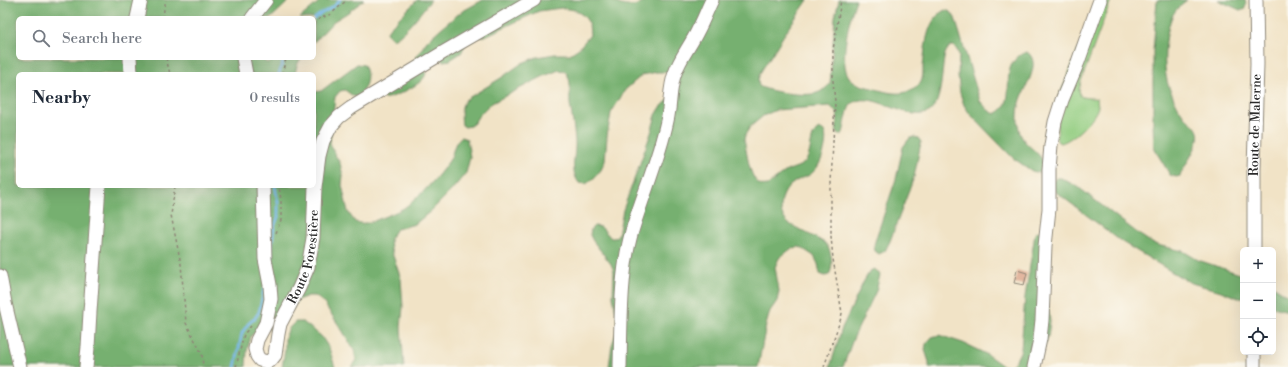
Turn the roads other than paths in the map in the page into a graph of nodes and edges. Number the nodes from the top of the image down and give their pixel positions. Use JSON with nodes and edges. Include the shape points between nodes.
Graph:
{"nodes":[{"id":1,"x":141,"y":0,"type":"edge"},
{"id":2,"x":266,"y":0,"type":"edge"},
{"id":3,"x":534,"y":0,"type":"edge"},
{"id":4,"x":712,"y":0,"type":"edge"},
{"id":5,"x":1100,"y":0,"type":"edge"},
{"id":6,"x":1256,"y":0,"type":"edge"},
{"id":7,"x":137,"y":16,"type":"edge"},
{"id":8,"x":254,"y":16,"type":"edge"},
{"id":9,"x":130,"y":60,"type":"edge"},
{"id":10,"x":244,"y":60,"type":"edge"},
{"id":11,"x":131,"y":72,"type":"edge"},
{"id":12,"x":246,"y":72,"type":"edge"},
{"id":13,"x":316,"y":179,"type":"edge"},
{"id":14,"x":98,"y":188,"type":"edge"},
{"id":15,"x":263,"y":188,"type":"edge"},
{"id":16,"x":315,"y":188,"type":"edge"},
{"id":17,"x":1254,"y":247,"type":"edge"},
{"id":18,"x":0,"y":276,"type":"edge"},
{"id":19,"x":1254,"y":355,"type":"edge"},
{"id":20,"x":262,"y":364,"type":"edge"},
{"id":21,"x":20,"y":367,"type":"edge"},
{"id":22,"x":86,"y":367,"type":"edge"},
{"id":23,"x":620,"y":367,"type":"edge"},
{"id":24,"x":1034,"y":367,"type":"edge"},
{"id":25,"x":1254,"y":367,"type":"edge"}],
"edges":[{"from":1,"to":7,"type":"street"},
{"from":2,"to":8,"type":"street"},
{"from":3,"to":13,"type":"street","name":"Route Forestière","via":[[351,108],[340,117],[331,126],[323,141]]},
{"from":4,"to":23,"type":"street","via":[[674,73],[668,120],[632,232],[625,263]]},
{"from":5,"to":24,"type":"street","via":[[1062,100],[1051,145],[1042,320]]},
{"from":6,"to":17,"type":"street","name":"Route de Malerne"},
{"from":9,"to":11,"type":"street"},
{"from":10,"to":12,"type":"street"},
{"from":14,"to":22,"type":"street"},
{"from":15,"to":20,"type":"street","name":"Route Forestière","via":[[265,258],[271,299],[266,323],[255,349]]},
{"from":16,"to":20,"type":"street","name":"Route Forestière","via":[[312,248],[308,267],[280,324],[274,358]]},
{"from":18,"to":21,"type":"street"},
{"from":19,"to":25,"type":"street"}]}
